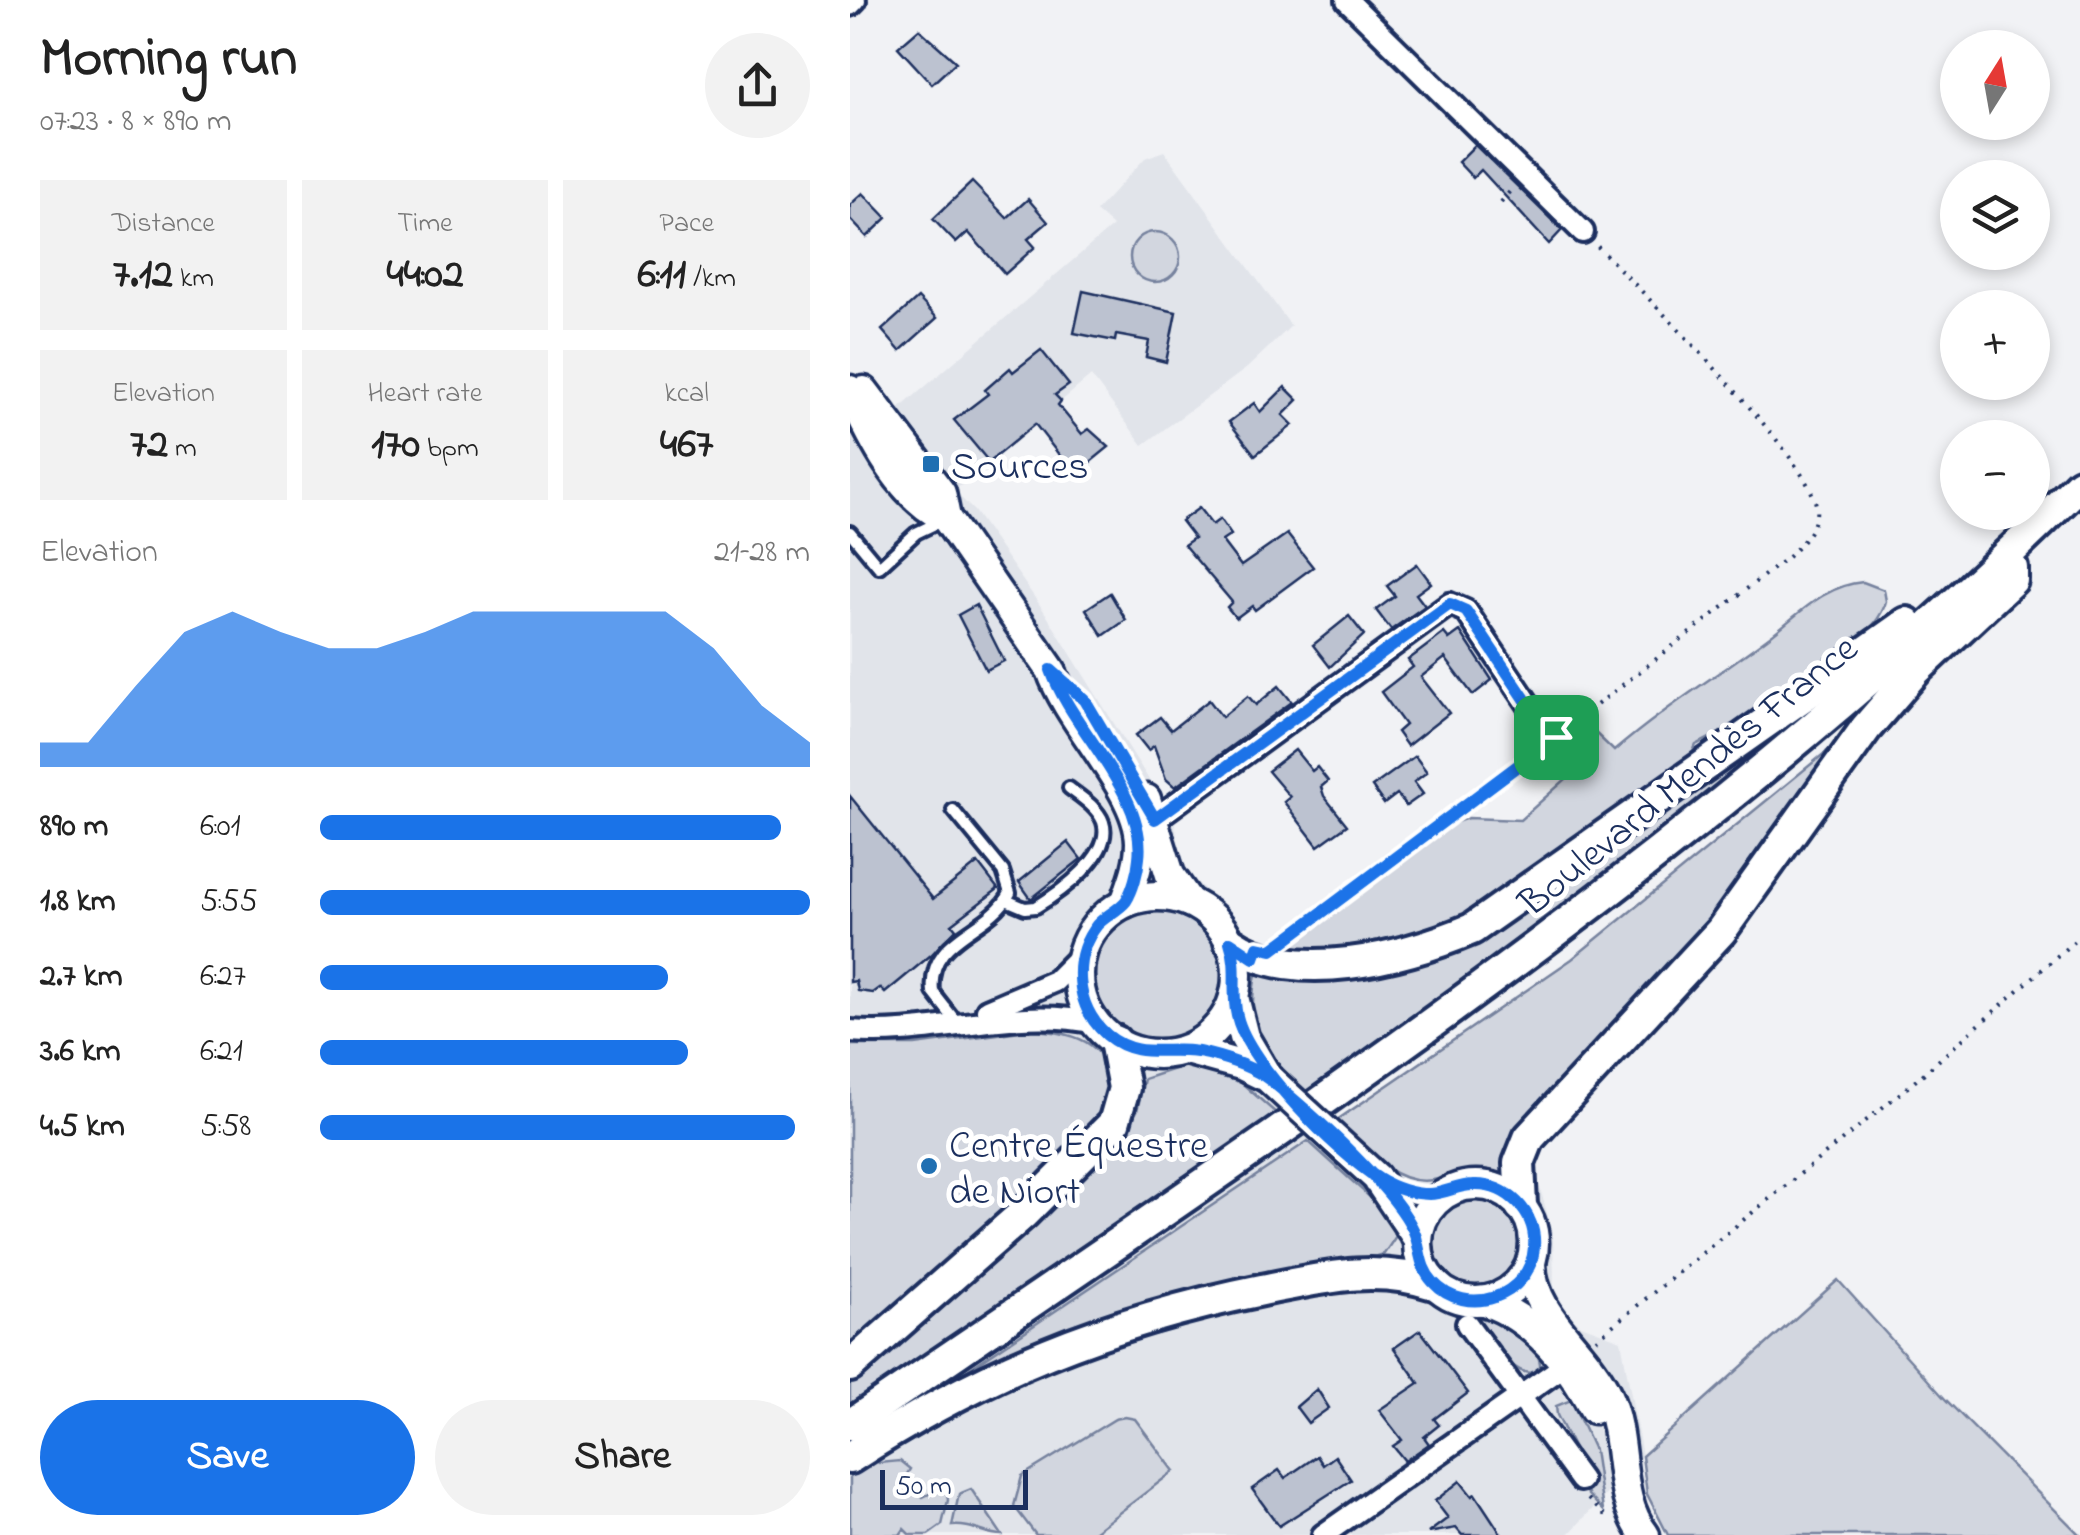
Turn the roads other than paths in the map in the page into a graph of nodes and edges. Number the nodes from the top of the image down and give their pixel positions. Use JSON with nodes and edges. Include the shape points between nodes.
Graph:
{"nodes":[{"id":1,"x":1347,"y":0,"type":"edge"},
{"id":2,"x":1583,"y":232,"type":"road end"},
{"id":3,"x":850,"y":378,"type":"edge"},
{"id":4,"x":850,"y":390,"type":"edge"},
{"id":5,"x":2080,"y":484,"type":"edge"},
{"id":6,"x":2067,"y":505,"type":"edge"},
{"id":7,"x":946,"y":518,"type":"junction"},
{"id":8,"x":850,"y":532,"type":"edge"},
{"id":9,"x":2012,"y":568,"type":"junction"},
{"id":10,"x":1051,"y":670,"type":"junction"},
{"id":11,"x":1556,"y":737,"type":"road end"},
{"id":12,"x":1069,"y":788,"type":"dead end"},
{"id":13,"x":953,"y":810,"type":"dead end"},
{"id":14,"x":1155,"y":819,"type":"junction"},
{"id":15,"x":1006,"y":900,"type":"junction"},
{"id":16,"x":1189,"y":902,"type":"junction"},
{"id":17,"x":1125,"y":903,"type":"junction"},
{"id":18,"x":1242,"y":950,"type":"junction"},
{"id":19,"x":1082,"y":954,"type":"junction"},
{"id":20,"x":1234,"y":997,"type":"junction"},
{"id":21,"x":958,"y":1024,"type":"junction"},
{"id":22,"x":850,"y":1031,"type":"edge"},
{"id":23,"x":1106,"y":1032,"type":"junction"},
{"id":24,"x":1186,"y":1050,"type":"junction"},
{"id":25,"x":1268,"y":1078,"type":"junction"},
{"id":26,"x":1326,"y":1102,"type":"junction"},
{"id":27,"x":1376,"y":1177,"type":"junction"},
{"id":28,"x":1444,"y":1194,"type":"junction"},
{"id":29,"x":1521,"y":1206,"type":"junction"},
{"id":30,"x":1417,"y":1238,"type":"junction"},
{"id":31,"x":1530,"y":1264,"type":"junction"},
{"id":32,"x":1434,"y":1284,"type":"junction"},
{"id":33,"x":1484,"y":1301,"type":"junction"},
{"id":34,"x":1467,"y":1324,"type":"dead end"},
{"id":35,"x":1572,"y":1358,"type":"junction"},
{"id":36,"x":850,"y":1366,"type":"edge"},
{"id":37,"x":1520,"y":1396,"type":"junction"},
{"id":38,"x":850,"y":1424,"type":"edge"},
{"id":39,"x":850,"y":1438,"type":"edge"},
{"id":40,"x":850,"y":1458,"type":"edge"},
{"id":41,"x":1581,"y":1480,"type":"road end"},
{"id":42,"x":1621,"y":1527,"type":"edge"},
{"id":43,"x":1322,"y":1535,"type":"edge"},
{"id":44,"x":1644,"y":1535,"type":"edge"}],
"edges":[{"from":1,"to":2,"type":"street"},
{"from":3,"to":7,"type":"main road","via":[[941,493]]},
{"from":4,"to":7,"type":"main road","via":[[922,507]]},
{"from":5,"to":6,"type":"main road","name":"Boulevard Mendès France"},
{"from":6,"to":9,"type":"main road","name":"Boulevard Mendès France"},
{"from":6,"to":18,"type":"main road","via":[[2024,522],[1892,635],[1472,929],[1402,954],[1358,961],[1306,963]]},
{"from":6,"to":26,"type":"main road","name":"Boulevard Mendès France","via":[[1732,796]]},
{"from":7,"to":8,"type":"lane","via":[[916,533],[879,567]]},
{"from":7,"to":10,"type":"main road"},
{"from":9,"to":26,"type":"main road","name":"Boulevard Mendès France","via":[[1740,806],[1458,1020]]},
{"from":9,"to":29,"type":"main road","via":[[2012,580],[1916,670],[1854,742],[1722,931],[1529,1138],[1519,1163]]},
{"from":10,"to":14,"type":"main road","via":[[1085,700]]},
{"from":10,"to":17,"type":"main road","via":[[1138,827],[1140,857]]},
{"from":11,"to":14,"type":"street","via":[[1466,611],[1450,604]]},
{"from":12,"to":15,"type":"lane","via":[[1102,819],[1098,850],[1036,907]]},
{"from":13,"to":15,"type":"lane","via":[[1002,871],[1010,886]]},
{"from":14,"to":16,"type":"main road","via":[[1170,875]]},
{"from":15,"to":21,"type":"lane","via":[[936,962],[933,992]]},
{"from":16,"to":17,"type":"main road","via":[[1158,896]]},
{"from":16,"to":18,"type":"main road"},
{"from":17,"to":19,"type":"main road","via":[[1099,923]]},
{"from":18,"to":20,"type":"main road"},
{"from":19,"to":21,"type":"street","via":[[1036,992]]},
{"from":19,"to":23,"type":"main road","via":[[1081,990]]},
{"from":20,"to":24,"type":"main road","via":[[1218,1027]]},
{"from":20,"to":25,"type":"main road","via":[[1244,1038]]},
{"from":21,"to":22,"type":"street","via":[[900,1034]]},
{"from":21,"to":23,"type":"street","via":[[1038,1016]]},
{"from":23,"to":24,"type":"main road","via":[[1151,1054]]},
{"from":23,"to":36,"type":"main road","via":[[1124,1088],[1114,1123],[1024,1213]]},
{"from":24,"to":25,"type":"main road"},
{"from":25,"to":27,"type":"main road","bridge":true},
{"from":26,"to":38,"type":"main road"},
{"from":26,"to":39,"type":"main road"},
{"from":27,"to":28,"type":"main road","via":[[1410,1191]]},
{"from":27,"to":30,"type":"main road"},
{"from":28,"to":29,"type":"main road","via":[[1485,1185]]},
{"from":28,"to":30,"type":"main road","via":[[1425,1212]]},
{"from":29,"to":31,"type":"main road","via":[[1534,1234]]},
{"from":30,"to":32,"type":"main road"},
{"from":31,"to":33,"type":"main road","via":[[1507,1292]]},
{"from":31,"to":35,"type":"main road","via":[[1536,1294]]},
{"from":32,"to":33,"type":"main road","via":[[1462,1300]]},
{"from":32,"to":40,"type":"main road","via":[[1384,1272],[1343,1274],[1142,1317],[996,1374]]},
{"from":33,"to":35,"type":"main road"},
{"from":34,"to":37,"type":"street"},
{"from":35,"to":37,"type":"street"},
{"from":35,"to":42,"type":"main road","via":[[1604,1428]]},
{"from":35,"to":44,"type":"main road","via":[[1613,1409],[1628,1504]]},
{"from":37,"to":41,"type":"street"},
{"from":37,"to":43,"type":"street"}]}
